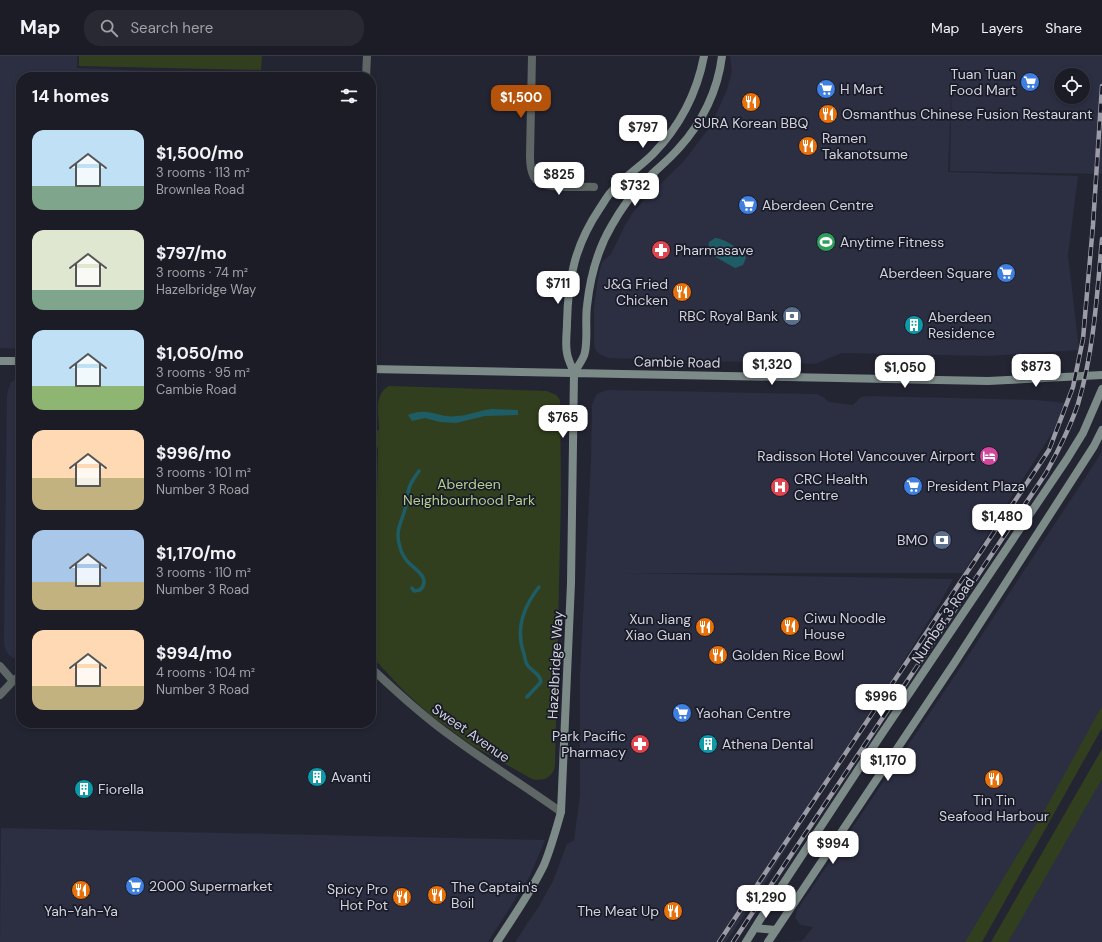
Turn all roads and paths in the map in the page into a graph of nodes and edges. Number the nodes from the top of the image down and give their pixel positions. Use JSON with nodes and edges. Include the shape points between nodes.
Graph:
{"nodes":[{"id":1,"x":367,"y":56,"type":"edge"},
{"id":2,"x":532,"y":56,"type":"edge"},
{"id":3,"x":704,"y":56,"type":"edge"},
{"id":4,"x":722,"y":56,"type":"edge"},
{"id":5,"x":366,"y":72,"type":"edge"},
{"id":6,"x":594,"y":187,"type":"dead end"},
{"id":7,"x":0,"y":361,"type":"edge"},
{"id":8,"x":16,"y":362,"type":"edge"},
{"id":9,"x":376,"y":369,"type":"edge"},
{"id":10,"x":574,"y":373,"type":"junction"},
{"id":11,"x":1102,"y":374,"type":"edge"},
{"id":12,"x":1102,"y":390,"type":"edge"},
{"id":13,"x":1102,"y":430,"type":"edge"},
{"id":14,"x":0,"y":666,"type":"edge"},
{"id":15,"x":376,"y":673,"type":"edge"},
{"id":16,"x":16,"y":679,"type":"edge"},
{"id":17,"x":13,"y":681,"type":"junction"},
{"id":18,"x":0,"y":695,"type":"edge"},
{"id":19,"x":868,"y":756,"type":"junction"},
{"id":20,"x":886,"y":767,"type":"junction"},
{"id":21,"x":561,"y":812,"type":"junction"},
{"id":22,"x":755,"y":928,"type":"junction"},
{"id":23,"x":776,"y":930,"type":"junction"},
{"id":24,"x":497,"y":942,"type":"edge"},
{"id":25,"x":746,"y":942,"type":"edge"},
{"id":26,"x":768,"y":942,"type":"edge"}],
"edges":[{"from":1,"to":5,"type":"street"},
{"from":2,"to":6,"type":"street","via":[[530,156],[535,178],[548,186]]},
{"from":3,"to":10,"type":"main road","name":"Hazelbridge Way","via":[[696,88],[678,123],[653,154],[612,191],[592,219],[579,246],[571,273],[568,306],[567,353]]},
{"from":4,"to":10,"type":"main road","name":"Hazelbridge Way","via":[[712,95],[694,130],[679,149],[642,183],[611,226],[591,277],[585,353]]},
{"from":7,"to":8,"type":"main road"},
{"from":9,"to":10,"type":"main road","name":"Cambie Road"},
{"from":10,"to":11,"type":"main road","name":"Cambie Road","via":[[988,381]]},
{"from":10,"to":21,"type":"main road","name":"Hazelbridge Way","via":[[571,583]]},
{"from":12,"to":19,"type":"main road","name":"Number 3 Road","via":[[1083,433],[1067,459]]},
{"from":13,"to":20,"type":"main road"},
{"from":14,"to":17,"type":"street"},
{"from":15,"to":21,"type":"street","name":"Sweet Avenue","via":[[455,740]]},
{"from":16,"to":17,"type":"street"},
{"from":17,"to":18,"type":"street"},
{"from":19,"to":20,"type":"main road"},
{"from":19,"to":22,"type":"main road","name":"Number 3 Road"},
{"from":20,"to":23,"type":"main road"},
{"from":21,"to":24,"type":"main road","name":"Hazelbridge Way","via":[[544,864]]},
{"from":22,"to":23,"type":"main road"},
{"from":22,"to":25,"type":"main road","name":"Number 3 Road"},
{"from":23,"to":26,"type":"main road"}]}
